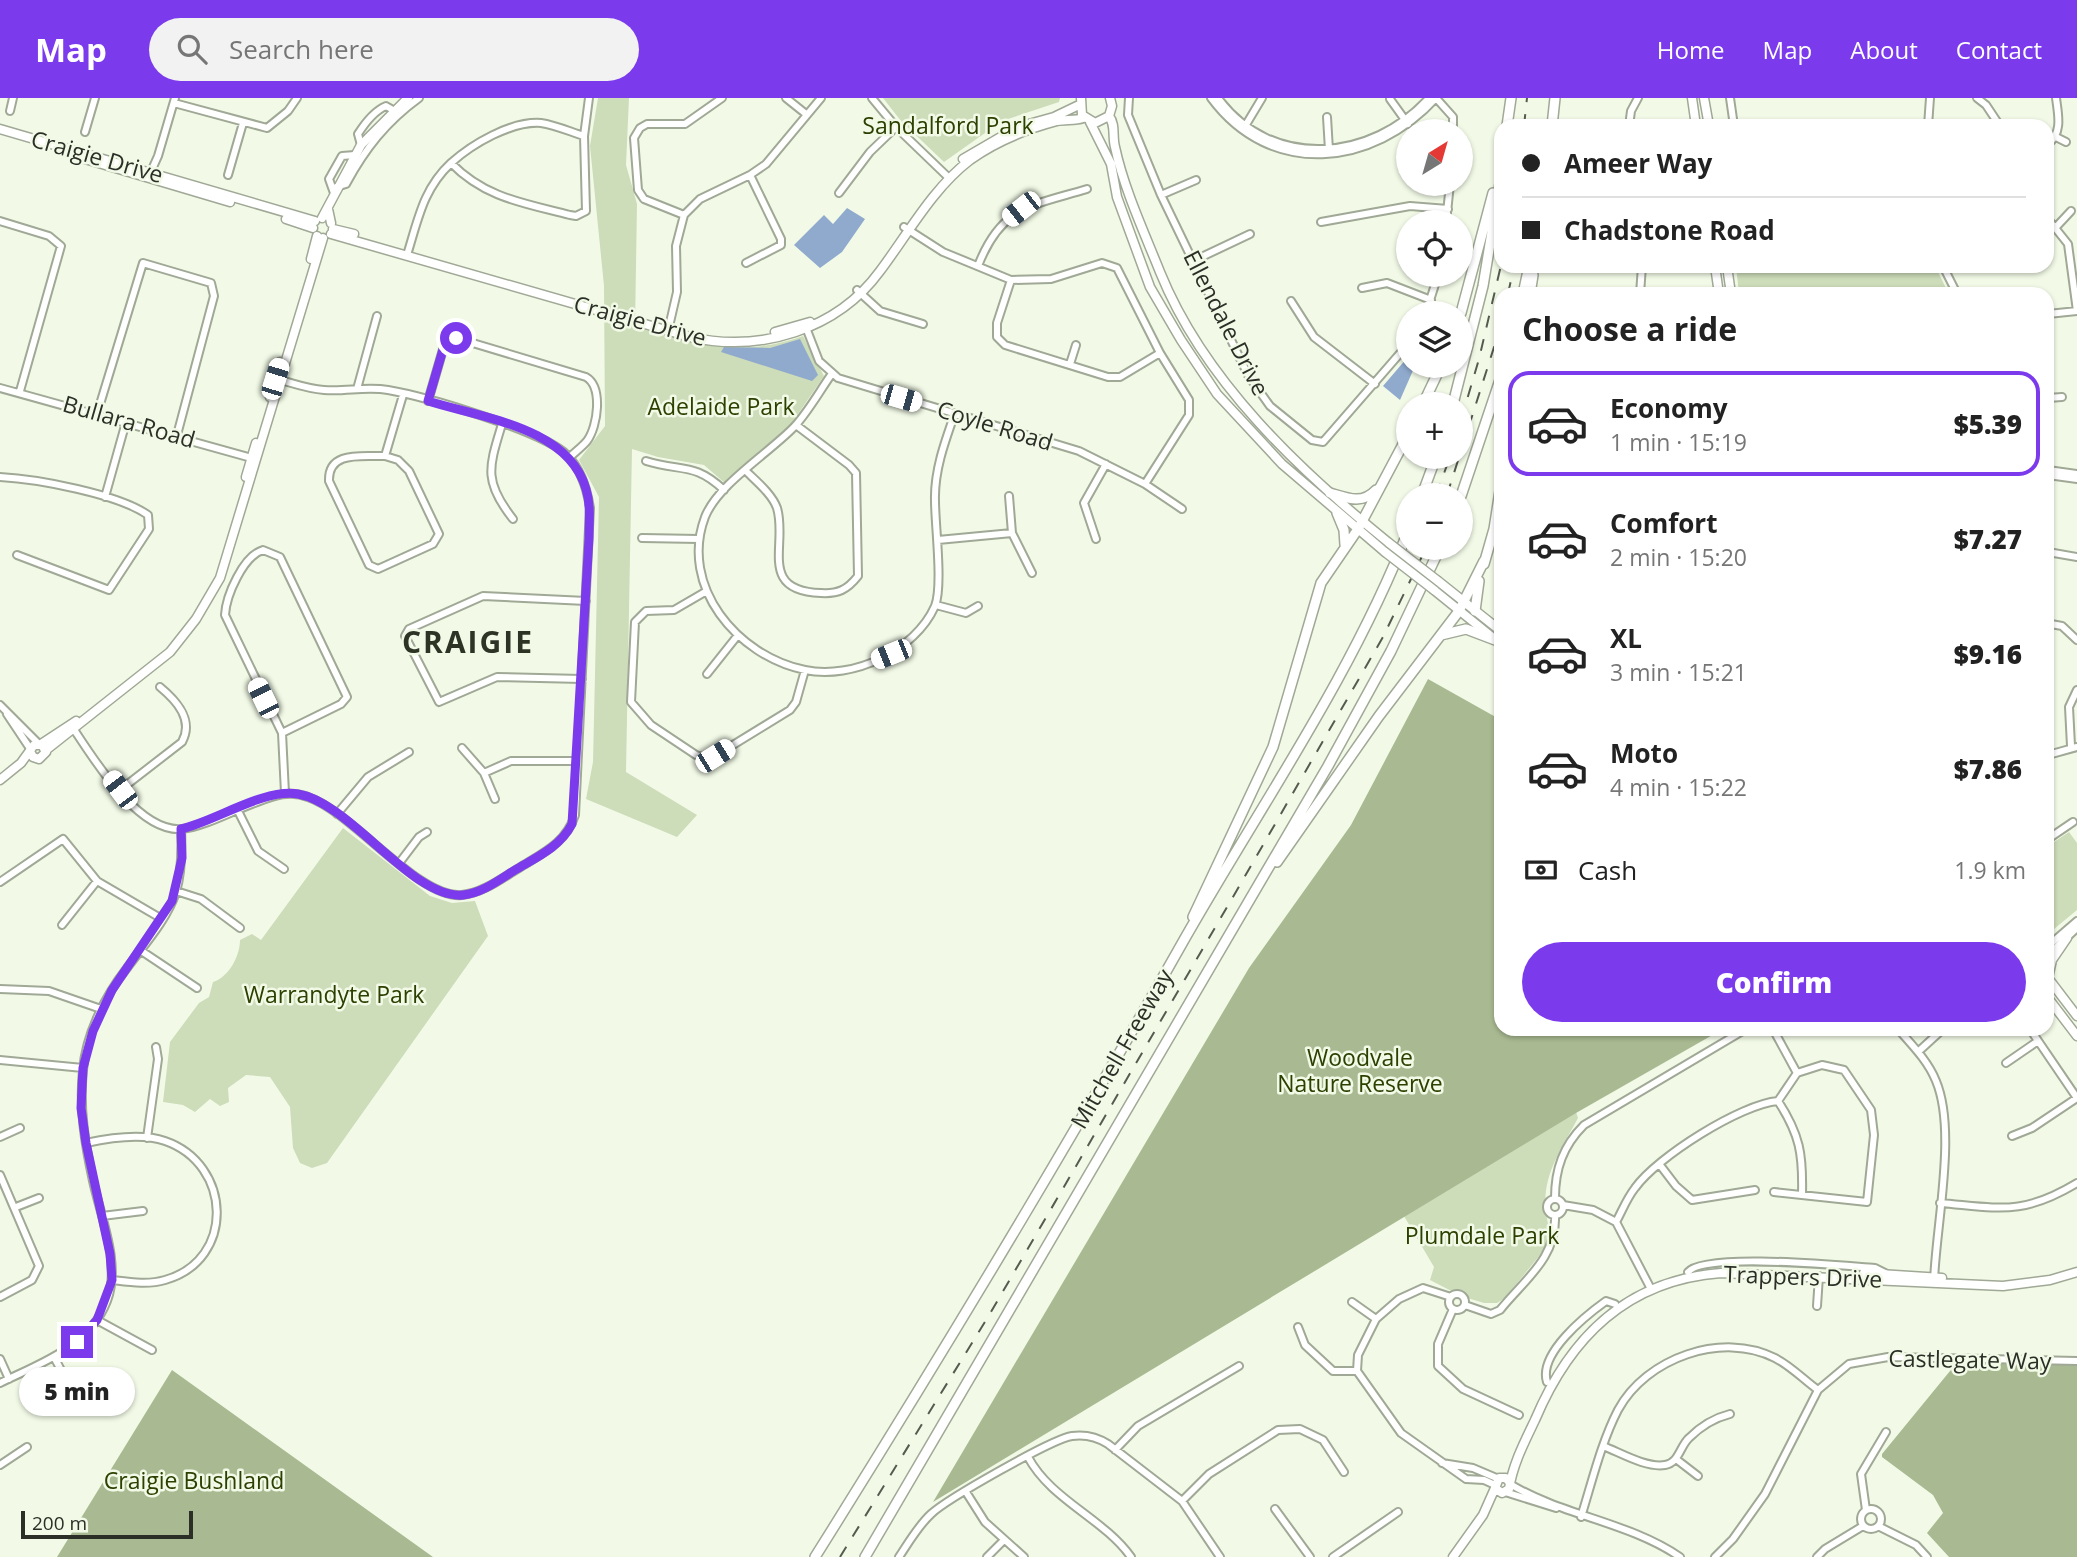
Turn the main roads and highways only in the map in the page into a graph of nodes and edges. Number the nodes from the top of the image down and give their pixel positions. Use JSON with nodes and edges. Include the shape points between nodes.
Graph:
{"nodes":[{"id":1,"x":1110,"y":98,"type":"edge"},
{"id":2,"x":1511,"y":98,"type":"edge"},
{"id":3,"x":1555,"y":98,"type":"edge"},
{"id":4,"x":1704,"y":98,"type":"edge"},
{"id":5,"x":406,"y":99,"type":"edge"},
{"id":6,"x":1692,"y":99,"type":"edge"},
{"id":7,"x":1080,"y":101,"type":"edge"},
{"id":8,"x":1109,"y":116,"type":"junction"},
{"id":9,"x":1508,"y":119,"type":"edge"},
{"id":10,"x":1553,"y":119,"type":"edge"},
{"id":11,"x":1695,"y":119,"type":"edge"},
{"id":12,"x":1708,"y":119,"type":"edge"},
{"id":13,"x":1087,"y":120,"type":"junction"},
{"id":14,"x":0,"y":129,"type":"edge"},
{"id":15,"x":0,"y":134,"type":"edge"},
{"id":16,"x":153,"y":176,"type":"junction"},
{"id":17,"x":948,"y":177,"type":"junction"},
{"id":18,"x":1494,"y":191,"type":"edge"},
{"id":19,"x":1494,"y":220,"type":"edge"},
{"id":20,"x":323,"y":229,"type":"junction"},
{"id":21,"x":1464,"y":301,"type":"edge"},
{"id":22,"x":1456,"y":392,"type":"edge"},
{"id":23,"x":1494,"y":398,"type":"edge"},
{"id":24,"x":1396,"y":457,"type":"edge"},
{"id":25,"x":1384,"y":480,"type":"junction"},
{"id":26,"x":1465,"y":483,"type":"edge"},
{"id":27,"x":1330,"y":493,"type":"junction"},
{"id":28,"x":1337,"y":513,"type":"junction"},
{"id":29,"x":1360,"y":525,"type":"junction"},
{"id":30,"x":1494,"y":529,"type":"edge"},
{"id":31,"x":1345,"y":545,"type":"junction"},
{"id":32,"x":1387,"y":547,"type":"junction"},
{"id":33,"x":1396,"y":557,"type":"edge"},
{"id":34,"x":1434,"y":560,"type":"edge"},
{"id":35,"x":1484,"y":561,"type":"junction"},
{"id":36,"x":1462,"y":607,"type":"junction"},
{"id":37,"x":1475,"y":611,"type":"junction"},
{"id":38,"x":1494,"y":633,"type":"edge"},
{"id":39,"x":1494,"y":635,"type":"edge"},
{"id":40,"x":1440,"y":636,"type":"junction"},
{"id":41,"x":1494,"y":638,"type":"edge"},
{"id":42,"x":42,"y":746,"type":"junction"},
{"id":43,"x":30,"y":750,"type":"junction"},
{"id":44,"x":37,"y":759,"type":"junction"},
{"id":45,"x":0,"y":780,"type":"edge"},
{"id":46,"x":0,"y":786,"type":"edge"},
{"id":47,"x":1263,"y":877,"type":"junction"},
{"id":48,"x":2067,"y":938,"type":"road end"},
{"id":49,"x":1180,"y":946,"type":"junction"},
{"id":50,"x":2054,"y":957,"type":"edge"},
{"id":51,"x":2054,"y":986,"type":"edge"},
{"id":52,"x":2054,"y":1006,"type":"edge"},
{"id":53,"x":2077,"y":1016,"type":"edge"},
{"id":54,"x":2077,"y":1036,"type":"edge"},
{"id":55,"x":2077,"y":1269,"type":"edge"},
{"id":56,"x":1934,"y":1280,"type":"junction"},
{"id":57,"x":1651,"y":1287,"type":"junction"},
{"id":58,"x":1497,"y":1483,"type":"junction"},
{"id":59,"x":1510,"y":1484,"type":"junction"},
{"id":60,"x":1504,"y":1493,"type":"junction"},
{"id":61,"x":815,"y":1557,"type":"edge"},
{"id":62,"x":865,"y":1557,"type":"edge"},
{"id":63,"x":1453,"y":1557,"type":"edge"},
{"id":64,"x":1459,"y":1557,"type":"edge"}],
"edges":[{"from":1,"to":8,"type":"main road"},
{"from":2,"to":9,"type":"highway"},
{"from":3,"to":10,"type":"highway"},
{"from":4,"to":12,"type":"main road"},
{"from":5,"to":20,"type":"main road","via":[[360,145],[335,190]]},
{"from":6,"to":11,"type":"main road"},
{"from":7,"to":13,"type":"main road"},
{"from":7,"to":17,"type":"main road","name":"Craigie Drive","via":[[998,137],[972,152]]},
{"from":8,"to":13,"type":"main road","name":"Craigie Drive","via":[[1100,122]]},
{"from":8,"to":27,"type":"main road","via":[[1137,214],[1162,278],[1189,326],[1258,423]]},
{"from":13,"to":17,"type":"main road","name":"Craigie Drive","via":[[1058,121],[996,144]]},
{"from":13,"to":28,"type":"main road","via":[[1111,164],[1117,197],[1150,287],[1181,341],[1250,432]]},
{"from":14,"to":16,"type":"main road","name":"Craigie Drive"},
{"from":15,"to":16,"type":"main road","name":"Craigie Drive"},
{"from":16,"to":20,"type":"main road","name":"Craigie Drive"},
{"from":17,"to":20,"type":"main road","name":"Craigie Drive","via":[[859,291],[804,327],[764,334],[723,337],[669,328]]},
{"from":18,"to":21,"type":"highway"},
{"from":19,"to":22,"type":"highway"},
{"from":20,"to":42,"type":"main road","via":[[222,559],[190,619],[158,656]]},
{"from":23,"to":26,"type":"highway"},
{"from":24,"to":25,"type":"highway"},
{"from":25,"to":27,"type":"highway","via":[[1364,499]]},
{"from":25,"to":29,"type":"highway"},
{"from":27,"to":29,"type":"main road"},
{"from":28,"to":29,"type":"main road"},
{"from":28,"to":31,"type":"highway"},
{"from":29,"to":31,"type":"highway"},
{"from":29,"to":32,"type":"main road"},
{"from":30,"to":35,"type":"highway"},
{"from":31,"to":49,"type":"highway","via":[[1314,600],[1273,747]]},
{"from":32,"to":36,"type":"main road","bridge":true,"via":[[1434,590]]},
{"from":32,"to":36,"type":"main road","bridge":true,"via":[[1438,581]]},
{"from":33,"to":49,"type":"highway","name":"Mitchell Freeway","via":[[1342,672]]},
{"from":34,"to":47,"type":"highway","name":"Mitchell Freeway","via":[[1391,651]]},
{"from":35,"to":36,"type":"highway"},
{"from":35,"to":37,"type":"highway"},
{"from":36,"to":37,"type":"main road"},
{"from":36,"to":39,"type":"main road"},
{"from":36,"to":40,"type":"highway"},
{"from":37,"to":38,"type":"main road"},
{"from":40,"to":41,"type":"highway","via":[[1462,629]]},
{"from":40,"to":47,"type":"highway"},
{"from":42,"to":43,"type":"main road"},
{"from":42,"to":44,"type":"main road","via":[[44,757]]},
{"from":43,"to":44,"type":"main road"},
{"from":43,"to":45,"type":"main road"},
{"from":44,"to":46,"type":"main road"},
{"from":47,"to":62,"type":"highway","name":"Mitchell Freeway"},
{"from":48,"to":50,"type":"main road"},
{"from":49,"to":61,"type":"highway","name":"Mitchell Freeway","via":[[970,1310]]},
{"from":51,"to":53,"type":"main road"},
{"from":52,"to":54,"type":"main road"},
{"from":55,"to":56,"type":"main road","name":"Trappers Drive","via":[[2022,1285]]},
{"from":56,"to":57,"type":"main road","name":"Trappers Drive","via":[[1709,1274]]},
{"from":56,"to":57,"type":"main road","name":"Trappers Drive","via":[[1730,1268],[1688,1272]]},
{"from":57,"to":58,"type":"main road","name":"Trappers Drive","via":[[1615,1304],[1578,1337],[1547,1382]]},
{"from":57,"to":59,"type":"main road","name":"Trappers Drive","via":[[1606,1317],[1573,1350],[1544,1398],[1510,1472]]},
{"from":58,"to":59,"type":"main road","via":[[1506,1478]]},
{"from":58,"to":60,"type":"main road"},
{"from":58,"to":63,"type":"main road","name":"Trappers Drive","via":[[1483,1516]]},
{"from":59,"to":60,"type":"main road","name":"Trappers Drive"},
{"from":60,"to":64,"type":"main road"}]}
